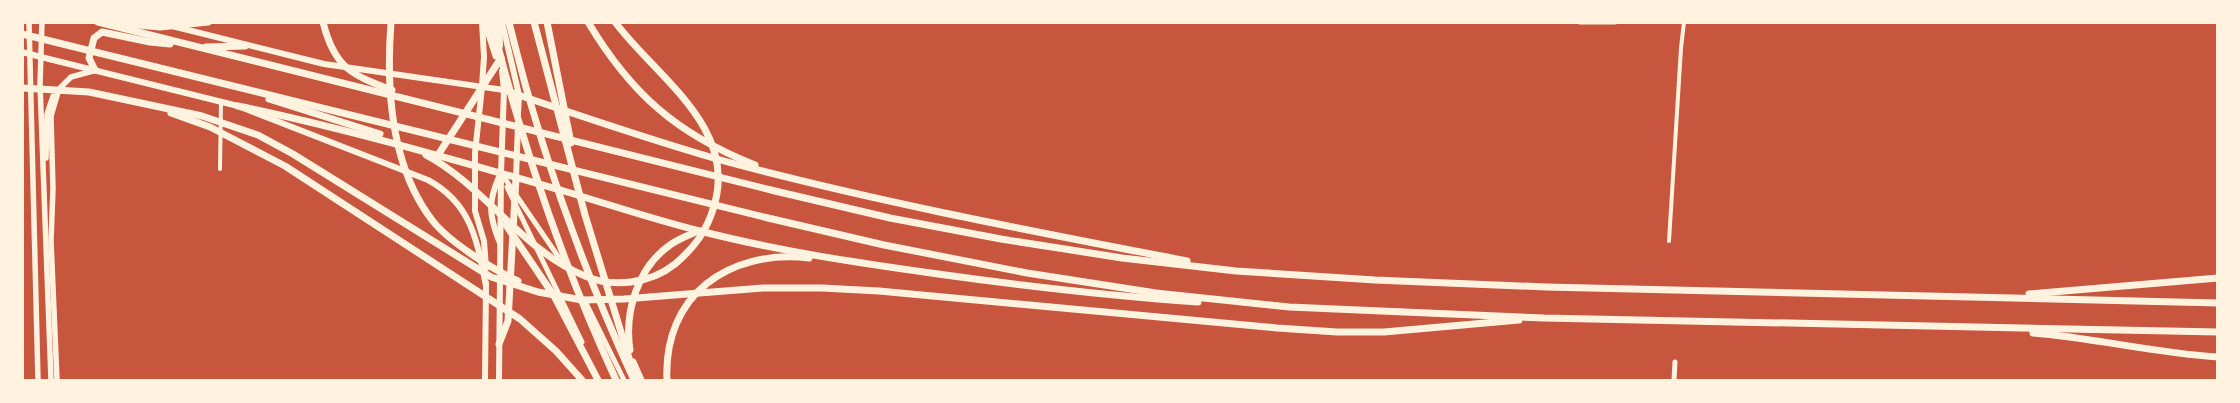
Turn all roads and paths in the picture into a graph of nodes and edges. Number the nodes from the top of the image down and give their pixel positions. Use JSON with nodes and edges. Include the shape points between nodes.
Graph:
{"nodes":[{"id":1,"x":29,"y":22,"type":"edge"},
{"id":2,"x":42,"y":22,"type":"edge"},
{"id":3,"x":98,"y":22,"type":"edge"},
{"id":4,"x":113,"y":22,"type":"edge"},
{"id":5,"x":156,"y":22,"type":"edge"},
{"id":6,"x":208,"y":22,"type":"edge"},
{"id":7,"x":323,"y":22,"type":"edge"},
{"id":8,"x":390,"y":22,"type":"edge"},
{"id":9,"x":484,"y":22,"type":"edge"},
{"id":10,"x":492,"y":22,"type":"edge"},
{"id":11,"x":500,"y":22,"type":"edge"},
{"id":12,"x":509,"y":22,"type":"edge"},
{"id":13,"x":534,"y":22,"type":"edge"},
{"id":14,"x":547,"y":22,"type":"edge"},
{"id":15,"x":588,"y":22,"type":"edge"},
{"id":16,"x":615,"y":22,"type":"edge"},
{"id":17,"x":1580,"y":22,"type":"edge"},
{"id":18,"x":1615,"y":22,"type":"edge"},
{"id":19,"x":1684,"y":22,"type":"edge"},
{"id":20,"x":198,"y":24,"type":"edge"},
{"id":21,"x":22,"y":34,"type":"edge"},
{"id":22,"x":245,"y":46,"type":"junction"},
{"id":23,"x":25,"y":53,"type":"edge"},
{"id":24,"x":41,"y":57,"type":"junction"},
{"id":25,"x":501,"y":58,"type":"junction"},
{"id":26,"x":95,"y":70,"type":"junction"},
{"id":27,"x":211,"y":81,"type":"junction"},
{"id":28,"x":482,"y":86,"type":"junction"},
{"id":29,"x":22,"y":88,"type":"edge"},
{"id":30,"x":59,"y":89,"type":"junction"},
{"id":31,"x":504,"y":90,"type":"junction"},
{"id":32,"x":519,"y":95,"type":"junction"},
{"id":33,"x":221,"y":102,"type":"junction"},
{"id":34,"x":145,"y":104,"type":"junction"},
{"id":35,"x":238,"y":106,"type":"junction"},
{"id":36,"x":464,"y":113,"type":"junction"},
{"id":37,"x":528,"y":154,"type":"junction"},
{"id":38,"x":438,"y":155,"type":"junction"},
{"id":39,"x":475,"y":166,"type":"junction"},
{"id":40,"x":220,"y":168,"type":"dead end"},
{"id":41,"x":501,"y":173,"type":"junction"},
{"id":42,"x":783,"y":176,"type":"junction"},
{"id":43,"x":516,"y":178,"type":"junction"},
{"id":44,"x":44,"y":187,"type":"junction"},
{"id":45,"x":515,"y":198,"type":"junction"},
{"id":46,"x":494,"y":208,"type":"junction"},
{"id":47,"x":585,"y":215,"type":"junction"},
{"id":48,"x":698,"y":231,"type":"junction"},
{"id":49,"x":1669,"y":240,"type":"dead end"},
{"id":50,"x":500,"y":245,"type":"junction"},
{"id":51,"x":876,"y":265,"type":"junction"},
{"id":52,"x":1236,"y":271,"type":"junction"},
{"id":53,"x":2218,"y":278,"type":"edge"},
{"id":54,"x":486,"y":286,"type":"junction"},
{"id":55,"x":538,"y":292,"type":"junction"},
{"id":56,"x":1868,"y":295,"type":"junction"},
{"id":57,"x":2218,"y":303,"type":"edge"},
{"id":58,"x":1289,"y":307,"type":"junction"},
{"id":59,"x":1544,"y":318,"type":"junction"},
{"id":60,"x":1868,"y":325,"type":"junction"},
{"id":61,"x":2218,"y":332,"type":"edge"},
{"id":62,"x":499,"y":344,"type":"junction"},
{"id":63,"x":2218,"y":357,"type":"edge"},
{"id":64,"x":1675,"y":362,"type":"dead end"},
{"id":65,"x":38,"y":380,"type":"edge"},
{"id":66,"x":50,"y":380,"type":"edge"},
{"id":67,"x":57,"y":380,"type":"edge"},
{"id":68,"x":485,"y":380,"type":"edge"},
{"id":69,"x":499,"y":380,"type":"edge"},
{"id":70,"x":582,"y":380,"type":"edge"},
{"id":71,"x":599,"y":380,"type":"edge"},
{"id":72,"x":616,"y":380,"type":"edge"},
{"id":73,"x":624,"y":380,"type":"edge"},
{"id":74,"x":635,"y":380,"type":"edge"},
{"id":75,"x":641,"y":380,"type":"edge"},
{"id":76,"x":667,"y":380,"type":"edge"},
{"id":77,"x":1674,"y":380,"type":"edge"}],
"edges":[{"from":1,"to":23,"type":"main road"},
{"from":2,"to":24,"type":"main road"},
{"from":3,"to":36,"type":"highway"},
{"from":4,"to":20,"type":"highway","via":[[160,27]]},
{"from":5,"to":22,"type":"main road"},
{"from":6,"to":20,"type":"highway"},
{"from":7,"to":36,"type":"highway","via":[[328,43],[340,63],[362,79]]},
{"from":8,"to":55,"type":"highway","via":[[392,114],[401,156],[414,189],[432,220],[463,247],[494,270]]},
{"from":9,"to":28,"type":"main road"},
{"from":9,"to":37,"type":"highway"},
{"from":10,"to":37,"type":"highway"},
{"from":11,"to":25,"type":"main road"},
{"from":11,"to":32,"type":"main road"},
{"from":12,"to":74,"type":"highway","via":[[566,217],[589,278]]},
{"from":13,"to":47,"type":"highway"},
{"from":14,"to":47,"type":"highway"},
{"from":15,"to":42,"type":"highway","via":[[610,57],[648,100],[674,122],[725,153]]},
{"from":16,"to":46,"type":"highway","via":[[686,101],[704,125],[714,150],[718,173],[717,197],[709,224],[696,244],[672,266],[657,274],[624,284],[606,283],[555,262],[530,244]]},
{"from":17,"to":18,"type":"street"},
{"from":19,"to":49,"type":"street"},
{"from":21,"to":27,"type":"highway"},
{"from":22,"to":26,"type":"highway","via":[[204,47],[150,42],[102,32],[94,38],[89,58]]},
{"from":22,"to":28,"type":"main road","via":[[324,64]]},
{"from":23,"to":24,"type":"main road"},
{"from":23,"to":65,"type":"main road"},
{"from":24,"to":26,"type":"main road"},
{"from":24,"to":44,"type":"main road"},
{"from":25,"to":28,"type":"highway"},
{"from":25,"to":31,"type":"main road"},
{"from":26,"to":30,"type":"main road","via":[[71,77]]},
{"from":26,"to":33,"type":"main road"},
{"from":27,"to":46,"type":"highway","via":[[399,140],[440,162]]},
{"from":27,"to":58,"type":"highway","via":[[884,245],[1027,273],[1156,293]]},
{"from":28,"to":31,"type":"main road"},
{"from":28,"to":38,"type":"highway"},
{"from":28,"to":39,"type":"main road"},
{"from":29,"to":34,"type":"highway","via":[[89,92]]},
{"from":30,"to":44,"type":"main road","via":[[48,104]]},
{"from":30,"to":67,"type":"main road","via":[[51,116],[51,241]]},
{"from":31,"to":32,"type":"highway"},
{"from":31,"to":41,"type":"main road"},
{"from":32,"to":42,"type":"highway","via":[[659,141]]},
{"from":32,"to":43,"type":"main road"},
{"from":33,"to":35,"type":"main road"},
{"from":33,"to":40,"type":"street"},
{"from":34,"to":55,"type":"highway","via":[[202,116],[258,135],[492,276]]},
{"from":34,"to":70,"type":"highway","via":[[210,126],[285,166],[520,319]]},
{"from":35,"to":38,"type":"highway","via":[[316,122]]},
{"from":35,"to":54,"type":"main road","via":[[443,188],[456,202],[474,232]]},
{"from":36,"to":52,"type":"highway","via":[[890,218],[1122,258]]},
{"from":37,"to":72,"type":"highway","via":[[574,284]]},
{"from":38,"to":39,"type":"highway"},
{"from":39,"to":41,"type":"highway"},
{"from":39,"to":54,"type":"main road","via":[[475,211],[484,241]]},
{"from":41,"to":43,"type":"highway"},
{"from":41,"to":45,"type":"street"},
{"from":41,"to":50,"type":"main road"},
{"from":41,"to":50,"type":"main road","via":[[492,193],[490,217]]},
{"from":42,"to":52,"type":"highway","via":[[939,212]]},
{"from":43,"to":45,"type":"highway"},
{"from":43,"to":48,"type":"highway"},
{"from":44,"to":66,"type":"main road"},
{"from":45,"to":62,"type":"highway","via":[[508,321]]},
{"from":45,"to":71,"type":"street"},
{"from":45,"to":73,"type":"street","via":[[576,282]]},
{"from":46,"to":71,"type":"highway","via":[[554,296]]},
{"from":47,"to":74,"type":"highway"},
{"from":48,"to":51,"type":"highway","via":[[772,248]]},
{"from":48,"to":75,"type":"highway","via":[[670,245],[657,256],[643,273],[634,295],[629,341],[632,360]]},
{"from":50,"to":62,"type":"main road"},
{"from":51,"to":58,"type":"highway","via":[[994,282],[1156,299]]},
{"from":51,"to":76,"type":"highway","via":[[771,257],[748,261],[727,270],[690,301],[676,325],[670,344]]},
{"from":52,"to":56,"type":"highway","via":[[1546,287]]},
{"from":53,"to":56,"type":"highway","via":[[2053,293]]},
{"from":54,"to":68,"type":"main road"},
{"from":55,"to":59,"type":"highway","via":[[582,300],[764,288],[822,288],[1337,332],[1435,329]]},
{"from":56,"to":57,"type":"highway"},
{"from":58,"to":59,"type":"highway"},
{"from":59,"to":60,"type":"highway"},
{"from":60,"to":61,"type":"highway"},
{"from":60,"to":63,"type":"highway","via":[[2041,333]]},
{"from":62,"to":69,"type":"main road"},
{"from":64,"to":77,"type":"street"}]}
